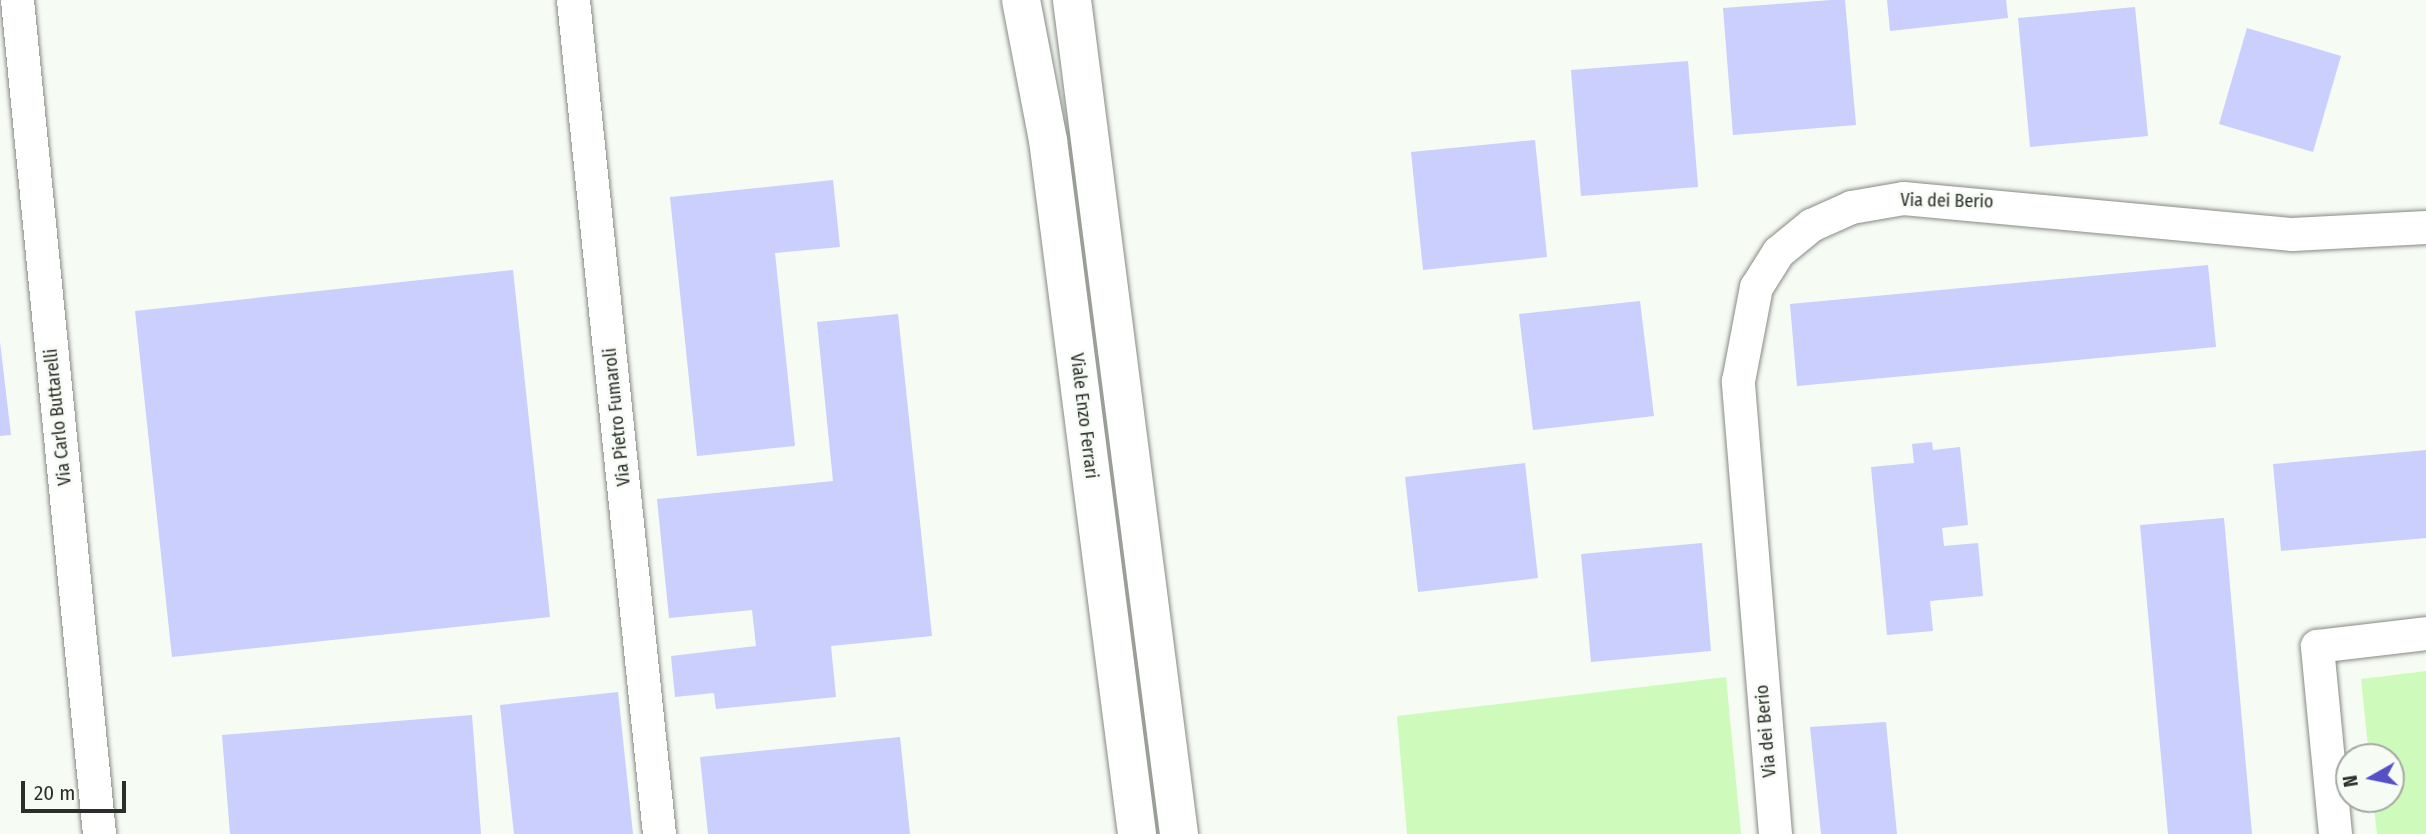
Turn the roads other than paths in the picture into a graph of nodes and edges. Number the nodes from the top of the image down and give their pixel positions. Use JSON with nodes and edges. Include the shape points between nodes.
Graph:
{"nodes":[{"id":1,"x":17,"y":0,"type":"edge"},
{"id":2,"x":573,"y":0,"type":"edge"},
{"id":3,"x":1021,"y":0,"type":"edge"},
{"id":4,"x":1072,"y":0,"type":"edge"},
{"id":5,"x":2426,"y":227,"type":"edge"},
{"id":6,"x":2426,"y":633,"type":"edge"},
{"id":7,"x":99,"y":834,"type":"edge"},
{"id":8,"x":659,"y":834,"type":"edge"},
{"id":9,"x":1137,"y":834,"type":"edge"},
{"id":10,"x":1179,"y":834,"type":"edge"},
{"id":11,"x":1775,"y":834,"type":"edge"},
{"id":12,"x":2334,"y":834,"type":"edge"}],
"edges":[{"from":1,"to":7,"type":"street","name":"Via Carlo Buttarelli"},
{"from":2,"to":8,"type":"street","name":"Via Pietro Fumaroli"},
{"from":3,"to":9,"type":"main road","name":"Viale Enzo Ferrari","via":[[1048,140]]},
{"from":4,"to":10,"type":"main road"},
{"from":5,"to":11,"type":"street","name":"Via dei Berio","via":[[2292,234],[1903,198],[1851,207],[1811,225],[1779,252],[1756,287],[1738,381]]},
{"from":6,"to":12,"type":"street","via":[[2316,646]]}]}
